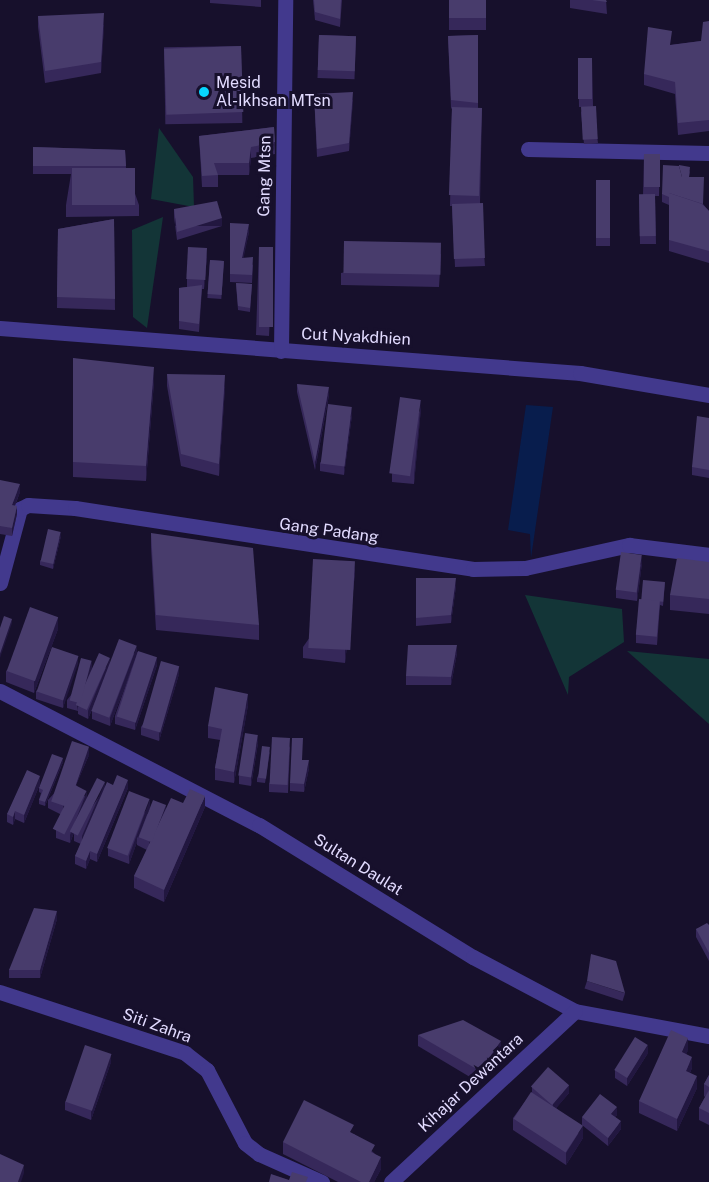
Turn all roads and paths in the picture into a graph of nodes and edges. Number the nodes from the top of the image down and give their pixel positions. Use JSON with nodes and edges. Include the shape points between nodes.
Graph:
{"nodes":[{"id":1,"x":285,"y":0,"type":"edge"},
{"id":2,"x":528,"y":149,"type":"dead end"},
{"id":3,"x":709,"y":153,"type":"edge"},
{"id":4,"x":0,"y":328,"type":"edge"},
{"id":5,"x":281,"y":351,"type":"junction"},
{"id":6,"x":709,"y":395,"type":"edge"},
{"id":7,"x":709,"y":555,"type":"edge"},
{"id":8,"x":0,"y":583,"type":"edge"},
{"id":9,"x":1,"y":696,"type":"edge"},
{"id":10,"x":0,"y":992,"type":"edge"},
{"id":11,"x":575,"y":1011,"type":"junction"},
{"id":12,"x":709,"y":1036,"type":"edge"},
{"id":13,"x":322,"y":1182,"type":"edge"},
{"id":14,"x":391,"y":1182,"type":"edge"}],
"edges":[{"from":1,"to":5,"type":"street","name":"Gang Mtsn"},
{"from":2,"to":3,"type":"street"},
{"from":4,"to":5,"type":"street","name":"Cut Nyakdhien"},
{"from":5,"to":6,"type":"street","name":"Cut Nyakdhien","via":[[421,358],[580,373]]},
{"from":7,"to":8,"type":"street","name":"Gang Padang","via":[[629,544],[525,568],[473,569],[75,508],[28,505],[20,509]]},
{"from":9,"to":11,"type":"street","name":"Sultan Daulat","via":[[259,825],[473,957]]},
{"from":10,"to":13,"type":"street","name":"Siti Zahra","via":[[185,1053],[207,1070],[245,1143],[259,1154]]},
{"from":11,"to":12,"type":"street","name":"Sultan Daulat"},
{"from":11,"to":14,"type":"street","name":"Kihajar Dewantara"}]}
